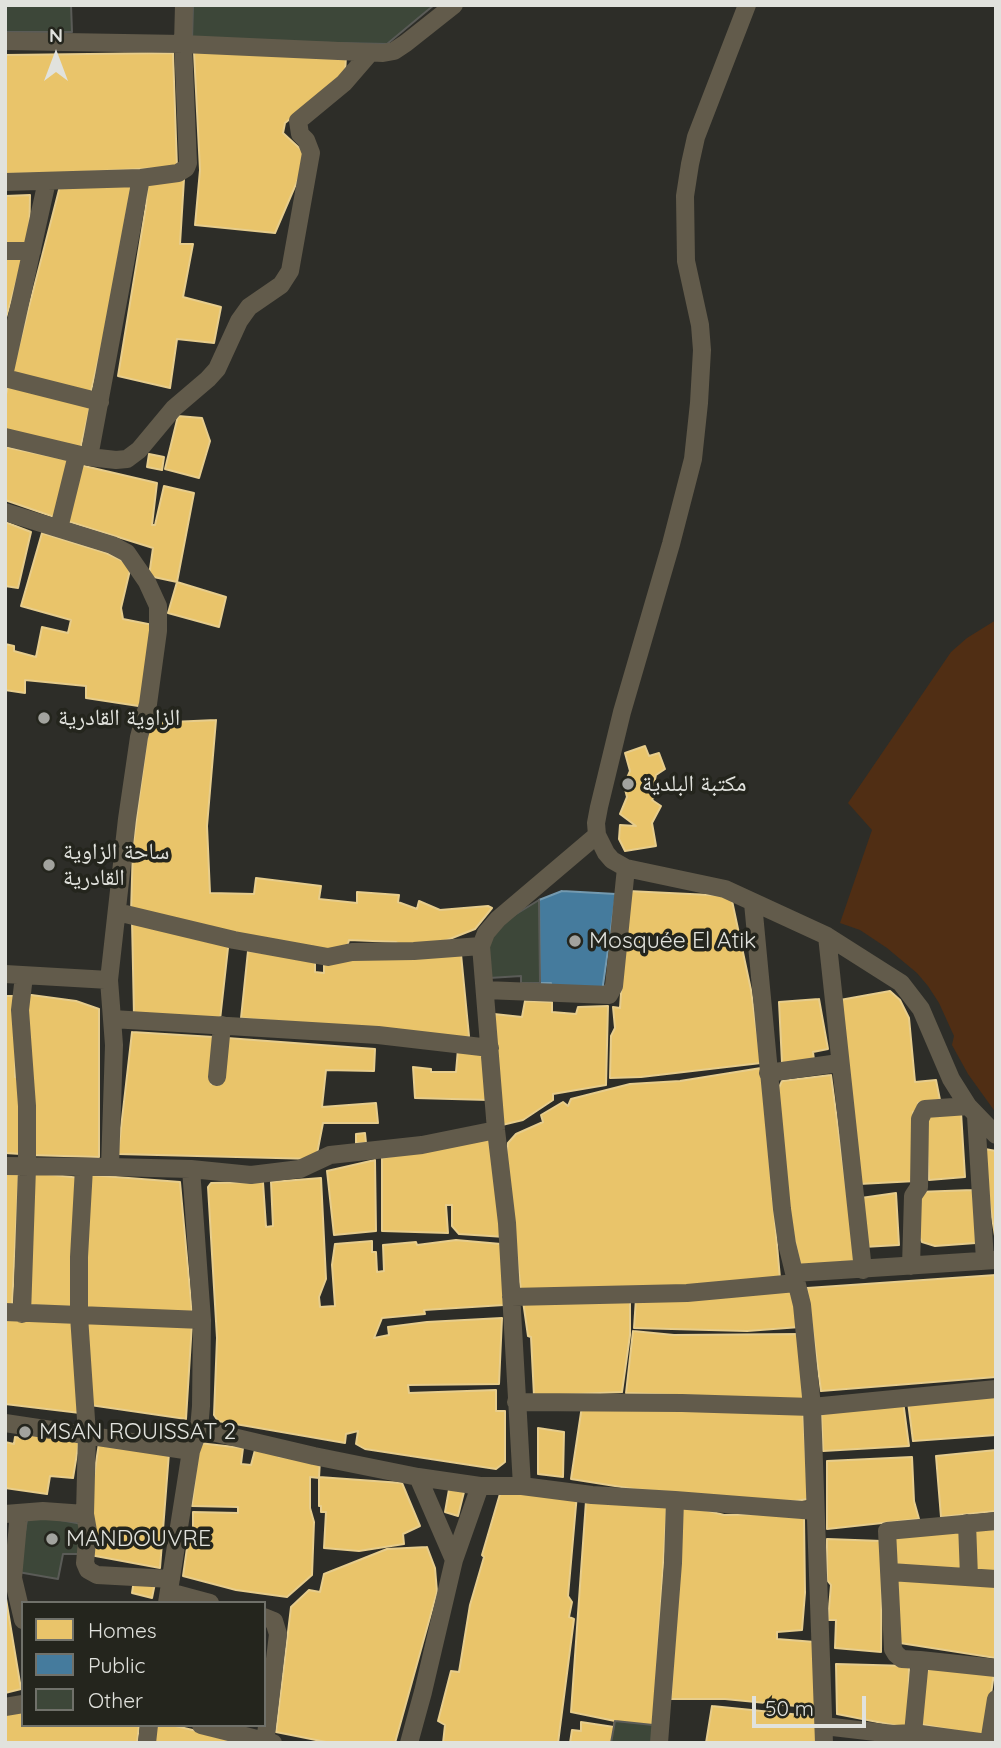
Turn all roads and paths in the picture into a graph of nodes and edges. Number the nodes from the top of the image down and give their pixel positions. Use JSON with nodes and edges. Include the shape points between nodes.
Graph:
{"nodes":[{"id":1,"x":184,"y":5,"type":"edge"},
{"id":2,"x":454,"y":5,"type":"edge"},
{"id":3,"x":747,"y":5,"type":"edge"},
{"id":4,"x":5,"y":41,"type":"edge"},
{"id":5,"x":183,"y":44,"type":"junction"},
{"id":6,"x":369,"y":54,"type":"junction"},
{"id":7,"x":141,"y":178,"type":"junction"},
{"id":8,"x":47,"y":181,"type":"junction"},
{"id":9,"x":5,"y":182,"type":"edge"},
{"id":10,"x":5,"y":251,"type":"edge"},
{"id":11,"x":32,"y":251,"type":"junction"},
{"id":12,"x":5,"y":370,"type":"edge"},
{"id":13,"x":5,"y":378,"type":"edge"},
{"id":14,"x":100,"y":402,"type":"junction"},
{"id":15,"x":5,"y":437,"type":"edge"},
{"id":16,"x":83,"y":456,"type":"junction"},
{"id":17,"x":5,"y":512,"type":"edge"},
{"id":18,"x":59,"y":528,"type":"junction"},
{"id":19,"x":597,"y":835,"type":"junction"},
{"id":20,"x":626,"y":868,"type":"junction"},
{"id":21,"x":752,"y":904,"type":"junction"},
{"id":22,"x":117,"y":912,"type":"junction"},
{"id":23,"x":827,"y":936,"type":"junction"},
{"id":24,"x":481,"y":946,"type":"junction"},
{"id":25,"x":5,"y":974,"type":"edge"},
{"id":26,"x":24,"y":976,"type":"junction"},
{"id":27,"x":109,"y":980,"type":"junction"},
{"id":28,"x":485,"y":990,"type":"junction"},
{"id":29,"x":112,"y":1019,"type":"junction"},
{"id":30,"x":222,"y":1025,"type":"junction"},
{"id":31,"x":490,"y":1048,"type":"junction"},
{"id":32,"x":839,"y":1063,"type":"junction"},
{"id":33,"x":768,"y":1073,"type":"junction"},
{"id":34,"x":216,"y":1077,"type":"dead end"},
{"id":35,"x":972,"y":1111,"type":"junction"},
{"id":36,"x":496,"y":1130,"type":"junction"},
{"id":37,"x":996,"y":1135,"type":"edge"},
{"id":38,"x":5,"y":1166,"type":"edge"},
{"id":39,"x":110,"y":1167,"type":"junction"},
{"id":40,"x":27,"y":1168,"type":"junction"},
{"id":41,"x":84,"y":1168,"type":"junction"},
{"id":42,"x":191,"y":1168,"type":"junction"},
{"id":43,"x":990,"y":1260,"type":"edge"},
{"id":44,"x":911,"y":1266,"type":"junction"},
{"id":45,"x":863,"y":1270,"type":"junction"},
{"id":46,"x":795,"y":1278,"type":"junction"},
{"id":47,"x":510,"y":1297,"type":"junction"},
{"id":48,"x":14,"y":1313,"type":"edge"},
{"id":49,"x":79,"y":1316,"type":"junction"},
{"id":50,"x":202,"y":1320,"type":"junction"},
{"id":51,"x":996,"y":1389,"type":"edge"},
{"id":52,"x":516,"y":1402,"type":"junction"},
{"id":53,"x":812,"y":1407,"type":"junction"},
{"id":54,"x":5,"y":1423,"type":"edge"},
{"id":55,"x":199,"y":1429,"type":"junction"},
{"id":56,"x":87,"y":1434,"type":"junction"},
{"id":57,"x":191,"y":1451,"type":"junction"},
{"id":58,"x":418,"y":1477,"type":"junction"},
{"id":59,"x":480,"y":1486,"type":"junction"},
{"id":60,"x":522,"y":1486,"type":"junction"},
{"id":61,"x":676,"y":1500,"type":"junction"},
{"id":62,"x":815,"y":1511,"type":"junction"},
{"id":63,"x":12,"y":1513,"type":"edge"},
{"id":64,"x":85,"y":1514,"type":"junction"},
{"id":65,"x":996,"y":1521,"type":"edge"},
{"id":66,"x":967,"y":1522,"type":"junction"},
{"id":67,"x":454,"y":1560,"type":"junction"},
{"id":68,"x":890,"y":1572,"type":"junction"},
{"id":69,"x":969,"y":1577,"type":"junction"},
{"id":70,"x":996,"y":1579,"type":"edge"},
{"id":71,"x":169,"y":1591,"type":"edge"},
{"id":72,"x":203,"y":1601,"type":"edge"},
{"id":73,"x":21,"y":1612,"type":"edge"},
{"id":74,"x":266,"y":1618,"type":"edge"},
{"id":75,"x":920,"y":1660,"type":"junction"},
{"id":76,"x":996,"y":1668,"type":"edge"},
{"id":77,"x":996,"y":1699,"type":"edge"},
{"id":78,"x":209,"y":1727,"type":"edge"},
{"id":79,"x":824,"y":1734,"type":"edge"},
{"id":80,"x":902,"y":1737,"type":"edge"},
{"id":81,"x":267,"y":1742,"type":"edge"},
{"id":82,"x":409,"y":1743,"type":"edge"},
{"id":83,"x":659,"y":1743,"type":"edge"},
{"id":84,"x":988,"y":1743,"type":"edge"}],
"edges":[{"from":1,"to":5,"type":"street"},
{"from":2,"to":6,"type":"street","via":[[394,51]]},
{"from":3,"to":19,"type":"street","via":[[690,164],[685,197],[686,261],[702,350],[693,459],[622,712],[599,807]]},
{"from":4,"to":5,"type":"street"},
{"from":5,"to":6,"type":"street"},
{"from":5,"to":7,"type":"street","via":[[188,163],[178,173]]},
{"from":6,"to":16,"type":"street","via":[[344,83],[298,121],[311,153],[286,279],[249,307],[216,369],[174,408],[139,450],[116,460]]},
{"from":7,"to":8,"type":"street"},
{"from":7,"to":14,"type":"street"},
{"from":8,"to":9,"type":"street"},
{"from":8,"to":11,"type":"street"},
{"from":10,"to":11,"type":"street"},
{"from":11,"to":12,"type":"street"},
{"from":13,"to":14,"type":"street"},
{"from":14,"to":16,"type":"street"},
{"from":15,"to":16,"type":"street"},
{"from":16,"to":18,"type":"street"},
{"from":17,"to":18,"type":"street"},
{"from":18,"to":22,"type":"street","via":[[127,553],[158,606]]},
{"from":19,"to":20,"type":"street","via":[[606,853]]},
{"from":19,"to":24,"type":"street","via":[[498,919]]},
{"from":20,"to":21,"type":"street","via":[[714,886]]},
{"from":20,"to":28,"type":"street","via":[[614,986],[609,995]]},
{"from":21,"to":23,"type":"street"},
{"from":21,"to":33,"type":"street"},
{"from":22,"to":24,"type":"street","via":[[328,957]]},
{"from":22,"to":27,"type":"street"},
{"from":23,"to":32,"type":"street"},
{"from":23,"to":35,"type":"street","via":[[882,969],[913,996],[951,1079]]},
{"from":24,"to":28,"type":"street"},
{"from":25,"to":26,"type":"street"},
{"from":26,"to":27,"type":"street"},
{"from":26,"to":40,"type":"street","via":[[20,1010]]},
{"from":27,"to":29,"type":"street"},
{"from":28,"to":31,"type":"street"},
{"from":29,"to":30,"type":"street"},
{"from":29,"to":39,"type":"street"},
{"from":30,"to":31,"type":"street"},
{"from":30,"to":34,"type":"street"},
{"from":31,"to":36,"type":"street"},
{"from":32,"to":33,"type":"street"},
{"from":32,"to":45,"type":"street"},
{"from":33,"to":46,"type":"street","via":[[782,1209]]},
{"from":35,"to":37,"type":"street"},
{"from":35,"to":43,"type":"street"},
{"from":35,"to":44,"type":"street","via":[[925,1109],[922,1115]]},
{"from":36,"to":42,"type":"street","via":[[330,1155],[300,1169],[251,1175]]},
{"from":36,"to":47,"type":"street"},
{"from":38,"to":40,"type":"street"},
{"from":39,"to":41,"type":"street"},
{"from":39,"to":42,"type":"street"},
{"from":40,"to":41,"type":"street"},
{"from":40,"to":48,"type":"street"},
{"from":41,"to":49,"type":"street"},
{"from":42,"to":50,"type":"street"},
{"from":43,"to":44,"type":"street"},
{"from":44,"to":45,"type":"street"},
{"from":45,"to":46,"type":"street"},
{"from":46,"to":47,"type":"street","via":[[687,1293]]},
{"from":46,"to":53,"type":"street"},
{"from":47,"to":52,"type":"street"},
{"from":48,"to":49,"type":"street"},
{"from":49,"to":50,"type":"street"},
{"from":49,"to":56,"type":"street"},
{"from":50,"to":55,"type":"street"},
{"from":51,"to":53,"type":"street"},
{"from":52,"to":53,"type":"street"},
{"from":52,"to":60,"type":"street"},
{"from":53,"to":62,"type":"street"},
{"from":54,"to":56,"type":"street"},
{"from":55,"to":57,"type":"street"},
{"from":55,"to":58,"type":"street"},
{"from":56,"to":57,"type":"street"},
{"from":56,"to":64,"type":"street"},
{"from":57,"to":71,"type":"street"},
{"from":58,"to":59,"type":"street"},
{"from":58,"to":67,"type":"street"},
{"from":59,"to":60,"type":"street"},
{"from":59,"to":67,"type":"street"},
{"from":60,"to":61,"type":"street"},
{"from":61,"to":62,"type":"street"},
{"from":61,"to":83,"type":"street"},
{"from":62,"to":79,"type":"street"},
{"from":63,"to":64,"type":"street"},
{"from":63,"to":73,"type":"street","via":[[13,1578]]},
{"from":64,"to":71,"type":"street","via":[[85,1563],[91,1572]]},
{"from":65,"to":66,"type":"street"},
{"from":66,"to":68,"type":"street","via":[[887,1531]]},
{"from":66,"to":69,"type":"street"},
{"from":67,"to":82,"type":"street"},
{"from":68,"to":69,"type":"street"},
{"from":68,"to":75,"type":"street","via":[[895,1654]]},
{"from":69,"to":70,"type":"street"},
{"from":71,"to":72,"type":"street"},
{"from":74,"to":81,"type":"street","via":[[274,1621],[278,1634]]},
{"from":75,"to":76,"type":"street"},
{"from":75,"to":80,"type":"street"},
{"from":77,"to":84,"type":"street"},
{"from":78,"to":81,"type":"street"},
{"from":79,"to":80,"type":"street"},
{"from":80,"to":84,"type":"street"}]}
